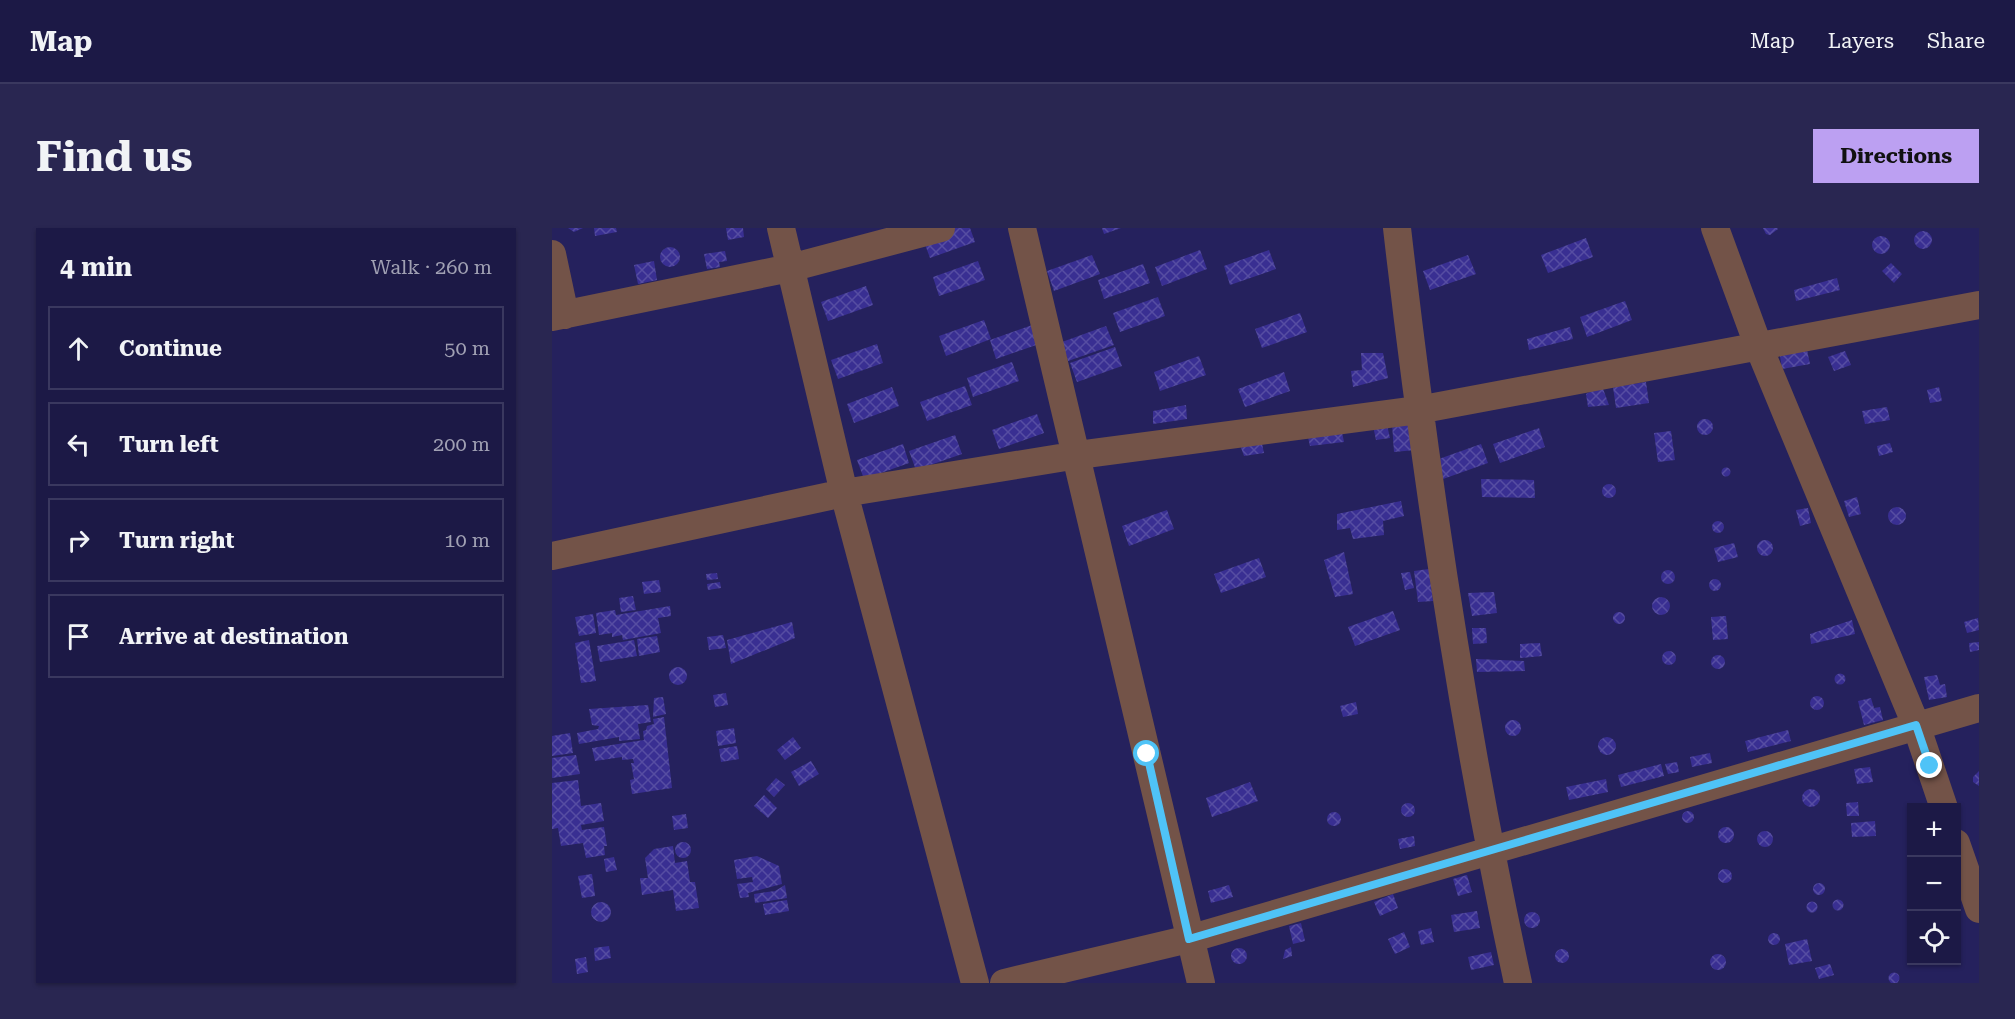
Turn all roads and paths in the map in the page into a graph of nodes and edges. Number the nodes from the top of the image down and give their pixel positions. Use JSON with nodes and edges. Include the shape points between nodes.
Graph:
{"nodes":[{"id":1,"x":781,"y":228,"type":"edge"},
{"id":2,"x":941,"y":228,"type":"edge"},
{"id":3,"x":1022,"y":228,"type":"edge"},
{"id":4,"x":1397,"y":228,"type":"edge"},
{"id":5,"x":1715,"y":228,"type":"edge"},
{"id":6,"x":552,"y":254,"type":"edge"},
{"id":7,"x":790,"y":268,"type":"junction"},
{"id":8,"x":1979,"y":305,"type":"edge"},
{"id":9,"x":558,"y":316,"type":"edge"},
{"id":10,"x":1758,"y":345,"type":"junction"},
{"id":11,"x":1418,"y":410,"type":"junction"},
{"id":12,"x":1078,"y":455,"type":"junction"},
{"id":13,"x":844,"y":493,"type":"junction"},
{"id":14,"x":552,"y":556,"type":"edge"},
{"id":15,"x":1979,"y":708,"type":"edge"},
{"id":16,"x":1916,"y":725,"type":"junction"},
{"id":17,"x":1943,"y":803,"type":"edge"},
{"id":18,"x":1489,"y":850,"type":"junction"},
{"id":19,"x":1961,"y":857,"type":"edge"},
{"id":20,"x":1979,"y":909,"type":"edge"},
{"id":21,"x":1189,"y":939,"type":"junction"},
{"id":22,"x":975,"y":983,"type":"edge"},
{"id":23,"x":1004,"y":983,"type":"edge"},
{"id":24,"x":1201,"y":983,"type":"edge"},
{"id":25,"x":1518,"y":983,"type":"edge"}],
"edges":[{"from":1,"to":7,"type":"street"},
{"from":2,"to":7,"type":"street"},
{"from":3,"to":12,"type":"street"},
{"from":4,"to":11,"type":"street"},
{"from":5,"to":10,"type":"street"},
{"from":6,"to":9,"type":"street"},
{"from":7,"to":9,"type":"street"},
{"from":7,"to":13,"type":"street"},
{"from":8,"to":10,"type":"street"},
{"from":10,"to":11,"type":"street"},
{"from":10,"to":16,"type":"street"},
{"from":11,"to":12,"type":"street"},
{"from":11,"to":18,"type":"street"},
{"from":12,"to":13,"type":"street"},
{"from":12,"to":21,"type":"street"},
{"from":13,"to":14,"type":"street"},
{"from":13,"to":22,"type":"street"},
{"from":15,"to":16,"type":"street"},
{"from":16,"to":17,"type":"street"},
{"from":16,"to":18,"type":"street"},
{"from":18,"to":21,"type":"street"},
{"from":18,"to":25,"type":"street"},
{"from":19,"to":20,"type":"street"},
{"from":21,"to":23,"type":"street"},
{"from":21,"to":24,"type":"street"}]}
